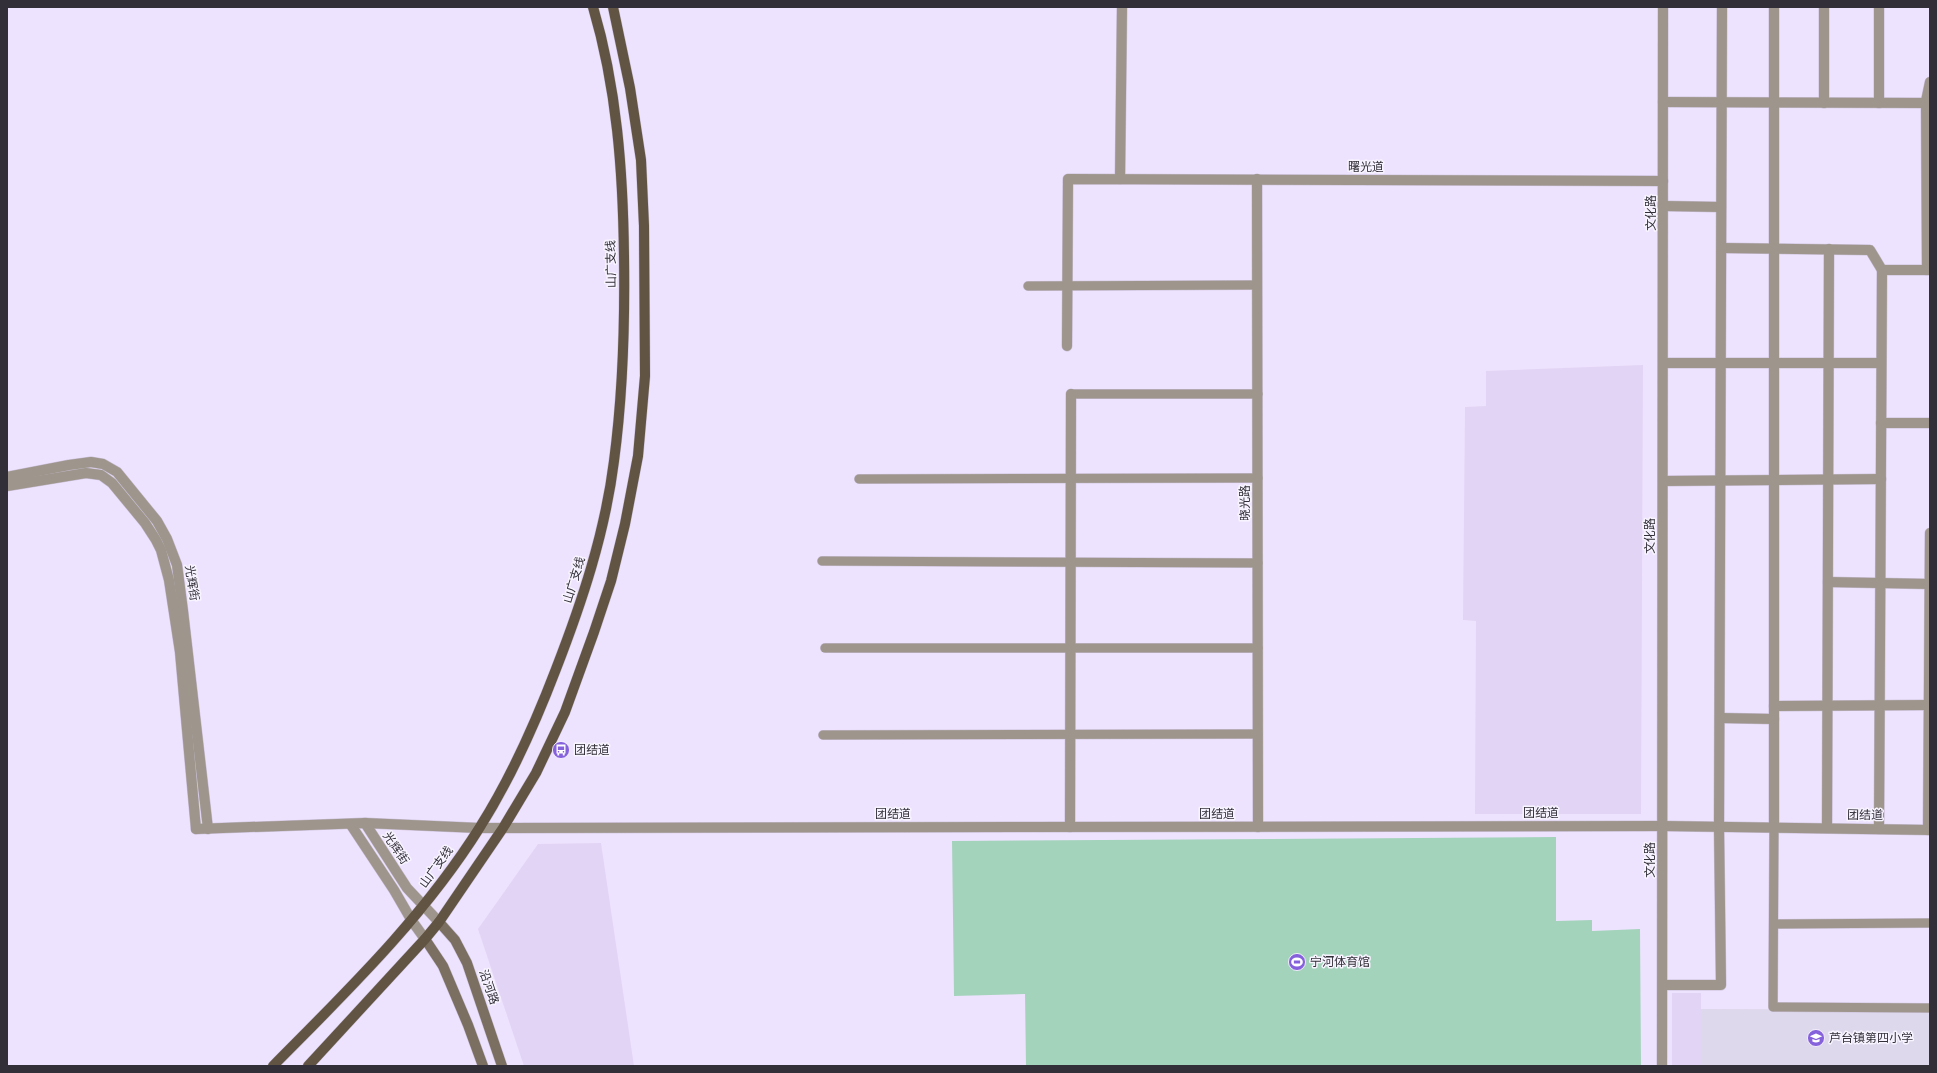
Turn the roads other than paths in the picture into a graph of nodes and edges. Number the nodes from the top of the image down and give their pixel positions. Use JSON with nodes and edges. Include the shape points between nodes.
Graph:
{"nodes":[{"id":1,"x":593,"y":7,"type":"edge"},
{"id":2,"x":613,"y":7,"type":"edge"},
{"id":3,"x":1122,"y":7,"type":"edge"},
{"id":4,"x":1664,"y":7,"type":"edge"},
{"id":5,"x":1722,"y":7,"type":"edge"},
{"id":6,"x":1774,"y":7,"type":"edge"},
{"id":7,"x":1824,"y":7,"type":"edge"},
{"id":8,"x":1879,"y":7,"type":"edge"},
{"id":9,"x":1930,"y":82,"type":"edge"},
{"id":10,"x":1663,"y":102,"type":"junction"},
{"id":11,"x":1722,"y":102,"type":"junction"},
{"id":12,"x":1774,"y":102,"type":"junction"},
{"id":13,"x":1824,"y":103,"type":"junction"},
{"id":14,"x":1879,"y":103,"type":"junction"},
{"id":15,"x":1928,"y":103,"type":"edge"},
{"id":16,"x":1257,"y":179,"type":"junction"},
{"id":17,"x":1120,"y":180,"type":"junction"},
{"id":18,"x":1664,"y":181,"type":"junction"},
{"id":19,"x":1664,"y":206,"type":"junction"},
{"id":20,"x":1722,"y":207,"type":"junction"},
{"id":21,"x":1722,"y":248,"type":"junction"},
{"id":22,"x":1774,"y":249,"type":"junction"},
{"id":23,"x":1829,"y":249,"type":"junction"},
{"id":24,"x":1882,"y":270,"type":"junction"},
{"id":25,"x":1928,"y":270,"type":"edge"},
{"id":26,"x":1258,"y":285,"type":"junction"},
{"id":27,"x":1028,"y":286,"type":"dead end"},
{"id":28,"x":1067,"y":286,"type":"junction"},
{"id":29,"x":1067,"y":346,"type":"dead end"},
{"id":30,"x":1664,"y":363,"type":"junction"},
{"id":31,"x":1721,"y":363,"type":"junction"},
{"id":32,"x":1774,"y":363,"type":"junction"},
{"id":33,"x":1828,"y":363,"type":"junction"},
{"id":34,"x":1881,"y":363,"type":"junction"},
{"id":35,"x":1071,"y":394,"type":"joint"},
{"id":36,"x":1258,"y":394,"type":"junction"},
{"id":37,"x":1881,"y":423,"type":"junction"},
{"id":38,"x":1930,"y":423,"type":"edge"},
{"id":39,"x":7,"y":477,"type":"edge"},
{"id":40,"x":1071,"y":478,"type":"junction"},
{"id":41,"x":1258,"y":478,"type":"junction"},
{"id":42,"x":1774,"y":478,"type":"junction"},
{"id":43,"x":1828,"y":478,"type":"junction"},
{"id":44,"x":1881,"y":478,"type":"junction"},
{"id":45,"x":858,"y":479,"type":"dead end"},
{"id":46,"x":1720,"y":480,"type":"junction"},
{"id":47,"x":1663,"y":481,"type":"junction"},
{"id":48,"x":7,"y":486,"type":"edge"},
{"id":49,"x":1930,"y":533,"type":"edge"},
{"id":50,"x":822,"y":561,"type":"dead end"},
{"id":51,"x":1071,"y":562,"type":"junction"},
{"id":52,"x":1258,"y":563,"type":"junction"},
{"id":53,"x":1828,"y":582,"type":"junction"},
{"id":54,"x":1880,"y":583,"type":"junction"},
{"id":55,"x":1930,"y":584,"type":"edge"},
{"id":56,"x":825,"y":648,"type":"dead end"},
{"id":57,"x":1070,"y":648,"type":"junction"},
{"id":58,"x":1258,"y":648,"type":"junction"},
{"id":59,"x":1879,"y":705,"type":"junction"},
{"id":60,"x":1929,"y":705,"type":"edge"},
{"id":61,"x":1774,"y":706,"type":"junction"},
{"id":62,"x":1828,"y":706,"type":"junction"},
{"id":63,"x":1720,"y":718,"type":"junction"},
{"id":64,"x":1774,"y":719,"type":"junction"},
{"id":65,"x":1258,"y":734,"type":"junction"},
{"id":66,"x":823,"y":735,"type":"dead end"},
{"id":67,"x":1070,"y":735,"type":"junction"},
{"id":68,"x":364,"y":823,"type":"junction"},
{"id":69,"x":351,"y":825,"type":"junction"},
{"id":70,"x":1663,"y":826,"type":"junction"},
{"id":71,"x":1774,"y":826,"type":"junction"},
{"id":72,"x":1070,"y":827,"type":"junction"},
{"id":73,"x":1258,"y":827,"type":"junction"},
{"id":74,"x":1719,"y":827,"type":"junction"},
{"id":75,"x":208,"y":828,"type":"junction"},
{"id":76,"x":479,"y":828,"type":"junction"},
{"id":77,"x":503,"y":828,"type":"junction"},
{"id":78,"x":1828,"y":828,"type":"junction"},
{"id":79,"x":196,"y":829,"type":"joint"},
{"id":80,"x":1879,"y":829,"type":"junction"},
{"id":81,"x":1929,"y":830,"type":"edge"},
{"id":82,"x":424,"y":906,"type":"junction"},
{"id":83,"x":412,"y":921,"type":"junction"},
{"id":84,"x":439,"y":922,"type":"junction"},
{"id":85,"x":1930,"y":923,"type":"edge"},
{"id":86,"x":1774,"y":924,"type":"junction"},
{"id":87,"x":425,"y":939,"type":"junction"},
{"id":88,"x":1663,"y":985,"type":"junction"},
{"id":89,"x":1930,"y":1008,"type":"edge"},
{"id":90,"x":273,"y":1066,"type":"edge"},
{"id":91,"x":308,"y":1066,"type":"edge"},
{"id":92,"x":483,"y":1066,"type":"edge"},
{"id":93,"x":502,"y":1066,"type":"edge"},
{"id":94,"x":1662,"y":1066,"type":"edge"}],
"edges":[{"from":1,"to":76,"type":"main road","name":"山广支线","via":[[610,82],[622,173],[625,305],[614,461],[607,507],[595,554],[568,638],[522,751]]},
{"from":2,"to":77,"type":"main road","via":[[630,88],[641,160],[645,368],[638,456],[611,580],[565,712],[536,773]]},
{"from":3,"to":17,"type":"street"},
{"from":4,"to":10,"type":"street","name":"文化路"},
{"from":5,"to":11,"type":"street"},
{"from":6,"to":12,"type":"street"},
{"from":7,"to":13,"type":"street"},
{"from":8,"to":14,"type":"street"},
{"from":9,"to":15,"type":"street"},
{"from":10,"to":11,"type":"street"},
{"from":10,"to":18,"type":"street","name":"文化路"},
{"from":11,"to":12,"type":"street"},
{"from":11,"to":20,"type":"street"},
{"from":12,"to":13,"type":"street"},
{"from":12,"to":22,"type":"street"},
{"from":13,"to":14,"type":"street"},
{"from":14,"to":15,"type":"street"},
{"from":15,"to":25,"type":"street"},
{"from":16,"to":17,"type":"street","name":"曙光道"},
{"from":16,"to":18,"type":"street","name":"曙光道"},
{"from":16,"to":26,"type":"street","name":"晓光路"},
{"from":17,"to":28,"type":"street","name":"曙光道","via":[[1068,179]]},
{"from":18,"to":19,"type":"street","name":"文化路"},
{"from":19,"to":20,"type":"street"},
{"from":19,"to":30,"type":"street","name":"文化路"},
{"from":20,"to":21,"type":"street"},
{"from":21,"to":22,"type":"street"},
{"from":21,"to":31,"type":"street"},
{"from":22,"to":23,"type":"street"},
{"from":22,"to":32,"type":"street"},
{"from":23,"to":24,"type":"street","via":[[1870,250]]},
{"from":23,"to":33,"type":"street"},
{"from":24,"to":25,"type":"street"},
{"from":24,"to":34,"type":"street"},
{"from":26,"to":28,"type":"lane"},
{"from":26,"to":36,"type":"street","name":"晓光路"},
{"from":27,"to":28,"type":"lane"},
{"from":28,"to":29,"type":"street"},
{"from":30,"to":31,"type":"street"},
{"from":30,"to":47,"type":"street","name":"文化路"},
{"from":31,"to":32,"type":"street"},
{"from":31,"to":46,"type":"street"},
{"from":32,"to":33,"type":"street"},
{"from":32,"to":42,"type":"street"},
{"from":33,"to":34,"type":"street"},
{"from":33,"to":43,"type":"street"},
{"from":34,"to":37,"type":"street"},
{"from":35,"to":36,"type":"lane"},
{"from":35,"to":40,"type":"street"},
{"from":36,"to":41,"type":"street","name":"晓光路"},
{"from":37,"to":38,"type":"street"},
{"from":37,"to":44,"type":"street"},
{"from":39,"to":75,"type":"street","name":"光辉街","via":[[91,462],[104,464],[117,472],[157,521],[167,539],[176,565]]},
{"from":40,"to":41,"type":"lane"},
{"from":40,"to":45,"type":"lane"},
{"from":40,"to":51,"type":"street"},
{"from":41,"to":52,"type":"street","name":"晓光路"},
{"from":42,"to":43,"type":"street"},
{"from":42,"to":46,"type":"street"},
{"from":42,"to":61,"type":"street"},
{"from":43,"to":44,"type":"street"},
{"from":43,"to":53,"type":"street"},
{"from":44,"to":54,"type":"street"},
{"from":46,"to":47,"type":"street"},
{"from":46,"to":63,"type":"street"},
{"from":47,"to":70,"type":"street","name":"文化路"},
{"from":48,"to":79,"type":"street","name":"光辉街","via":[[86,473],[101,475],[112,483],[156,540],[169,580],[180,652]]},
{"from":49,"to":55,"type":"street"},
{"from":50,"to":51,"type":"lane"},
{"from":51,"to":52,"type":"lane"},
{"from":51,"to":57,"type":"street"},
{"from":52,"to":58,"type":"street","name":"晓光路"},
{"from":53,"to":54,"type":"street"},
{"from":53,"to":62,"type":"street"},
{"from":54,"to":55,"type":"street"},
{"from":54,"to":59,"type":"street"},
{"from":55,"to":60,"type":"street"},
{"from":56,"to":57,"type":"lane"},
{"from":57,"to":58,"type":"lane"},
{"from":57,"to":67,"type":"street"},
{"from":58,"to":65,"type":"street","name":"晓光路"},
{"from":59,"to":60,"type":"street"},
{"from":59,"to":62,"type":"street"},
{"from":59,"to":80,"type":"street"},
{"from":60,"to":81,"type":"street"},
{"from":61,"to":62,"type":"street"},
{"from":61,"to":64,"type":"street"},
{"from":62,"to":78,"type":"street"},
{"from":63,"to":64,"type":"street"},
{"from":63,"to":74,"type":"street"},
{"from":64,"to":71,"type":"street"},
{"from":65,"to":67,"type":"lane"},
{"from":65,"to":73,"type":"street","name":"晓光路"},
{"from":66,"to":67,"type":"lane"},
{"from":67,"to":72,"type":"street"},
{"from":68,"to":69,"type":"street","name":"团结道"},
{"from":68,"to":76,"type":"street","name":"团结道"},
{"from":68,"to":82,"type":"street","name":"光辉街","via":[[407,888]]},
{"from":69,"to":75,"type":"street","name":"团结道"},
{"from":69,"to":83,"type":"street"},
{"from":70,"to":73,"type":"street","name":"团结道"},
{"from":70,"to":74,"type":"street","name":"团结道"},
{"from":70,"to":88,"type":"street","name":"文化路"},
{"from":71,"to":74,"type":"street","name":"团结道"},
{"from":71,"to":78,"type":"street","name":"团结道"},
{"from":71,"to":86,"type":"lane"},
{"from":72,"to":73,"type":"street","name":"团结道"},
{"from":72,"to":77,"type":"street","name":"团结道"},
{"from":74,"to":88,"type":"street","via":[[1721,985]]},
{"from":75,"to":79,"type":"street","name":"团结道"},
{"from":76,"to":77,"type":"street","name":"团结道"},
{"from":76,"to":82,"type":"main road","name":"山广支线"},
{"from":77,"to":84,"type":"main road"},
{"from":78,"to":80,"type":"street","name":"团结道"},
{"from":80,"to":81,"type":"street","name":"团结道"},
{"from":82,"to":83,"type":"main road","name":"山广支线"},
{"from":82,"to":84,"type":"street","name":"光辉街"},
{"from":83,"to":87,"type":"street"},
{"from":83,"to":90,"type":"main road","name":"山广支线","via":[[371,967]]},
{"from":84,"to":87,"type":"main road"},
{"from":84,"to":93,"type":"main road","name":"沿河路","via":[[455,940],[467,963]]},
{"from":85,"to":86,"type":"lane"},
{"from":86,"to":89,"type":"lane","via":[[1773,1008]]},
{"from":87,"to":91,"type":"main road"},
{"from":87,"to":92,"type":"main road","via":[[443,966]]},
{"from":88,"to":94,"type":"street","name":"文化路"}]}
